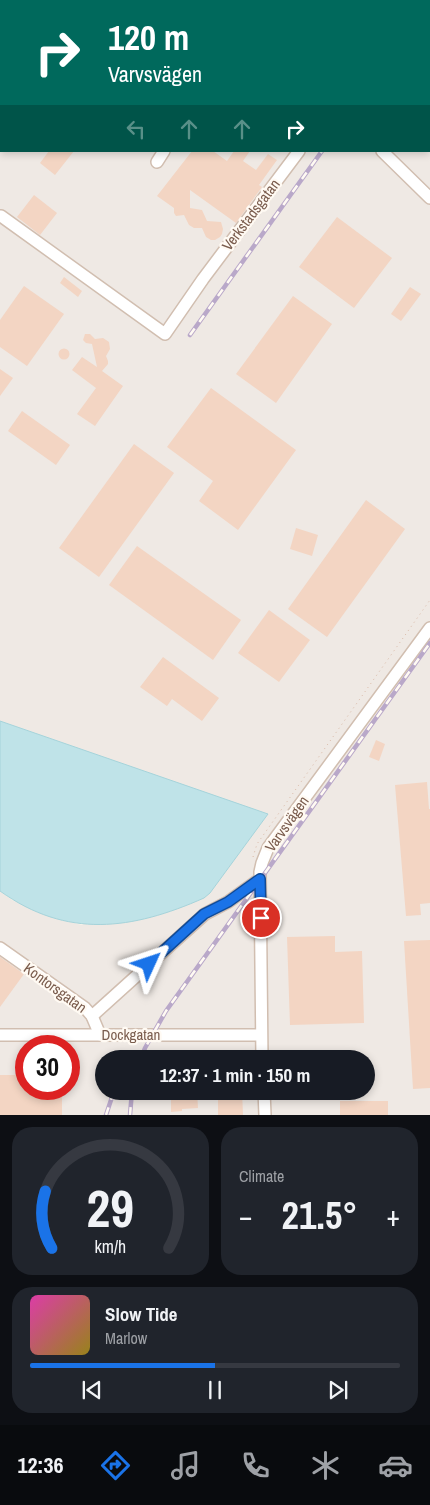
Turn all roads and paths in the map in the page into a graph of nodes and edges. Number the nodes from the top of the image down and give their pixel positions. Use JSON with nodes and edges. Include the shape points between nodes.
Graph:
{"nodes":[{"id":1,"x":163,"y":152,"type":"edge"},
{"id":2,"x":298,"y":152,"type":"edge"},
{"id":3,"x":383,"y":152,"type":"edge"},
{"id":4,"x":157,"y":162,"type":"dead end"},
{"id":5,"x":430,"y":198,"type":"edge"},
{"id":6,"x":1,"y":216,"type":"edge"},
{"id":7,"x":430,"y":628,"type":"edge"},
{"id":8,"x":260,"y":879,"type":"junction"},
{"id":9,"x":0,"y":948,"type":"edge"},
{"id":10,"x":92,"y":1016,"type":"junction"},
{"id":11,"x":261,"y":1034,"type":"junction"},
{"id":12,"x":0,"y":1035,"type":"edge"},
{"id":13,"x":100,"y":1035,"type":"junction"},
{"id":14,"x":262,"y":1050,"type":"edge"},
{"id":15,"x":264,"y":1100,"type":"edge"},
{"id":16,"x":265,"y":1115,"type":"edge"}],
"edges":[{"from":1,"to":4,"type":"street"},
{"from":2,"to":6,"type":"street","name":"Verkstadsgatan","via":[[165,334]]},
{"from":3,"to":5,"type":"street"},
{"from":7,"to":8,"type":"street","name":"Varvsvägen","via":[[268,848]]},
{"from":8,"to":10,"type":"street","via":[[228,902],[204,914]]},
{"from":8,"to":11,"type":"street","name":"Varvsvägen"},
{"from":9,"to":10,"type":"street","name":"Kontorsgatan"},
{"from":10,"to":13,"type":"street","name":"Kontorsgatan"},
{"from":11,"to":13,"type":"street","name":"Dockgatan"},
{"from":11,"to":14,"type":"street","name":"Varvsvägen"},
{"from":12,"to":13,"type":"street","name":"Dockgatan"},
{"from":15,"to":16,"type":"street"}]}
